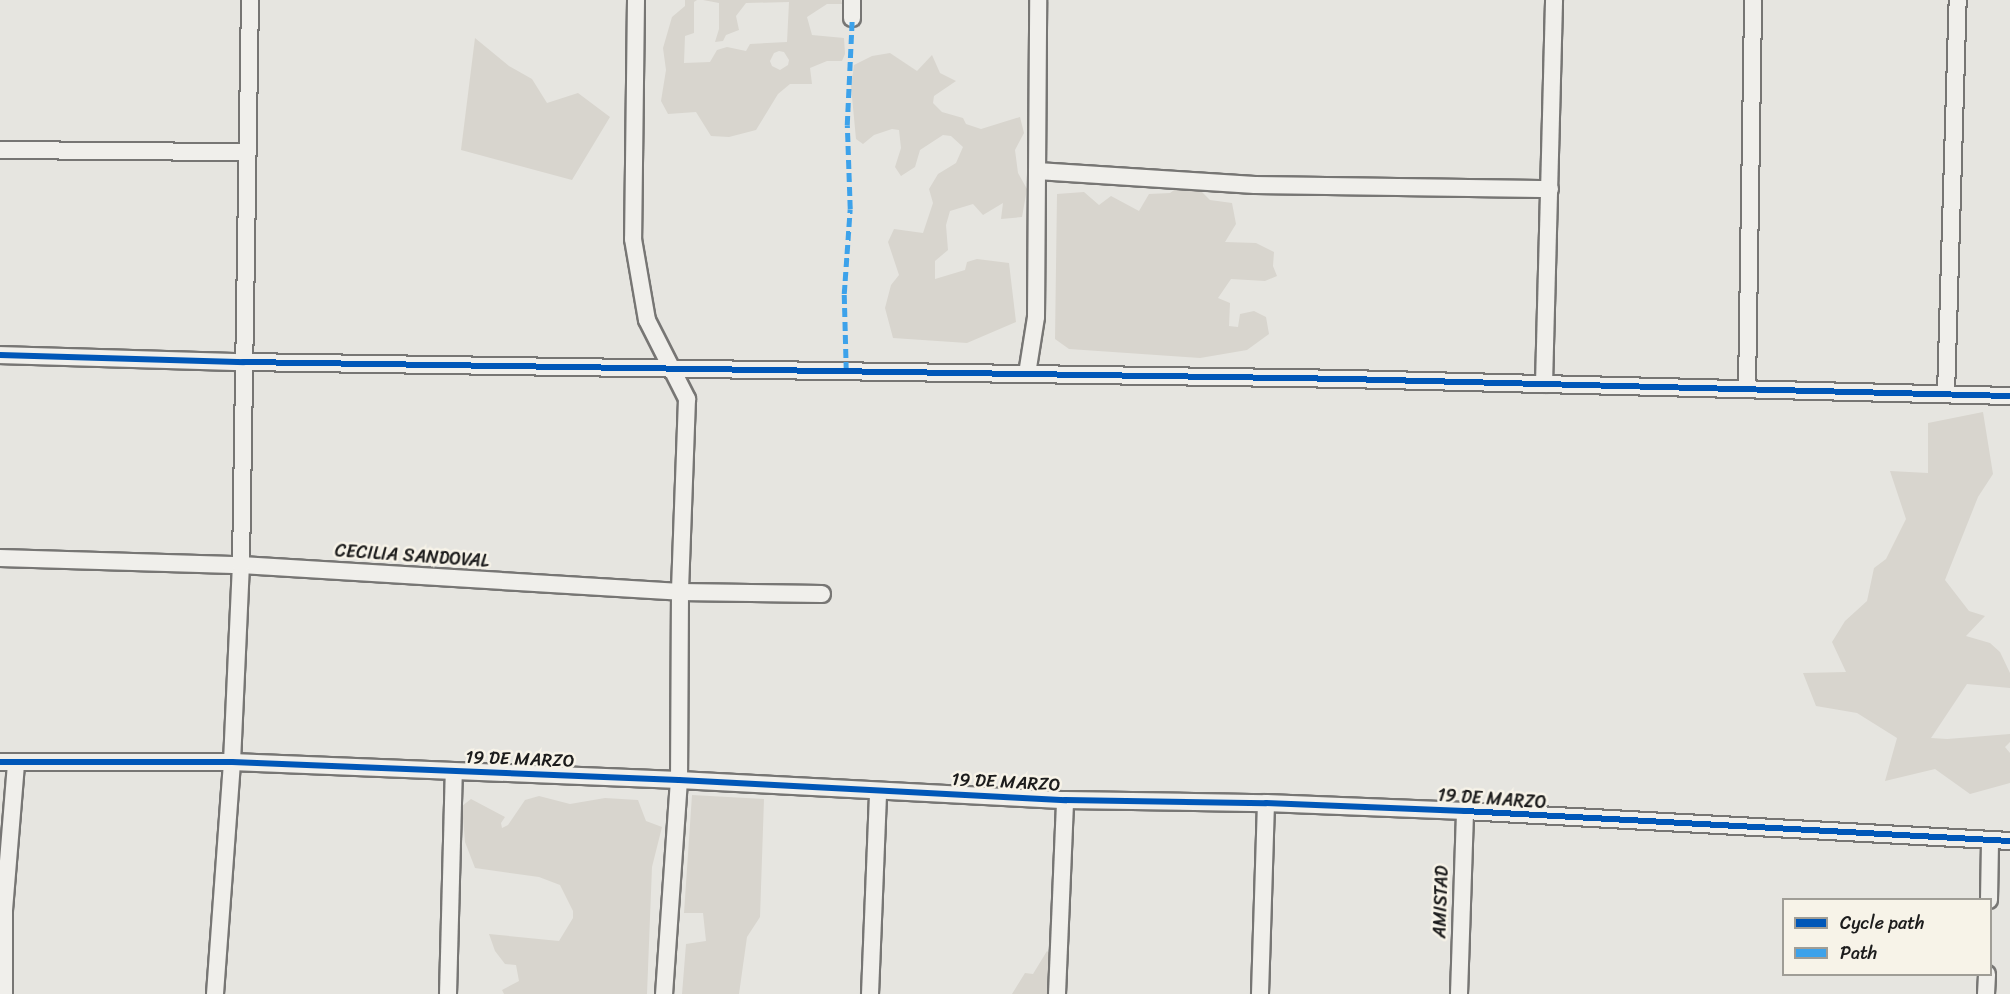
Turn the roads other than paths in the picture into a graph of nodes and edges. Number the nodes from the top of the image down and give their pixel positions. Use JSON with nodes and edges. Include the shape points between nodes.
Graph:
{"nodes":[{"id":1,"x":250,"y":0,"type":"edge"},
{"id":2,"x":636,"y":0,"type":"edge"},
{"id":3,"x":852,"y":0,"type":"edge"},
{"id":4,"x":1038,"y":0,"type":"edge"},
{"id":5,"x":1554,"y":0,"type":"edge"},
{"id":6,"x":1754,"y":0,"type":"edge"},
{"id":7,"x":1958,"y":0,"type":"edge"},
{"id":8,"x":852,"y":18,"type":"dead end"},
{"id":9,"x":0,"y":150,"type":"edge"},
{"id":10,"x":247,"y":152,"type":"junction"},
{"id":11,"x":1037,"y":171,"type":"junction"},
{"id":12,"x":1550,"y":189,"type":"junction"},
{"id":13,"x":0,"y":355,"type":"edge"},
{"id":14,"x":243,"y":362,"type":"junction"},
{"id":15,"x":672,"y":368,"type":"junction"},
{"id":16,"x":1028,"y":374,"type":"junction"},
{"id":17,"x":1545,"y":384,"type":"junction"},
{"id":18,"x":1747,"y":389,"type":"junction"},
{"id":19,"x":1946,"y":394,"type":"junction"},
{"id":20,"x":2010,"y":396,"type":"edge"},
{"id":21,"x":0,"y":558,"type":"edge"},
{"id":22,"x":241,"y":565,"type":"junction"},
{"id":23,"x":680,"y":592,"type":"junction"},
{"id":24,"x":822,"y":594,"type":"dead end"},
{"id":25,"x":8,"y":762,"type":"edge"},
{"id":26,"x":232,"y":762,"type":"junction"},
{"id":27,"x":454,"y":772,"type":"junction"},
{"id":28,"x":680,"y":780,"type":"junction"},
{"id":29,"x":878,"y":792,"type":"junction"},
{"id":30,"x":1065,"y":800,"type":"junction"},
{"id":31,"x":1266,"y":803,"type":"junction"},
{"id":32,"x":1465,"y":811,"type":"junction"},
{"id":33,"x":2010,"y":841,"type":"edge"},
{"id":34,"x":1990,"y":842,"type":"junction"},
{"id":35,"x":1989,"y":898,"type":"edge"},
{"id":36,"x":1986,"y":976,"type":"edge"},
{"id":37,"x":4,"y":994,"type":"edge"},
{"id":38,"x":215,"y":994,"type":"edge"},
{"id":39,"x":448,"y":994,"type":"edge"},
{"id":40,"x":664,"y":994,"type":"edge"},
{"id":41,"x":870,"y":994,"type":"edge"},
{"id":42,"x":1057,"y":994,"type":"edge"},
{"id":43,"x":1260,"y":994,"type":"edge"},
{"id":44,"x":1459,"y":994,"type":"edge"},
{"id":45,"x":1986,"y":994,"type":"edge"}],
"edges":[{"from":1,"to":10,"type":"street"},
{"from":2,"to":15,"type":"street","via":[[633,239],[647,320]]},
{"from":3,"to":8,"type":"street"},
{"from":4,"to":11,"type":"street"},
{"from":5,"to":12,"type":"street"},
{"from":6,"to":18,"type":"street"},
{"from":7,"to":19,"type":"street"},
{"from":9,"to":10,"type":"street"},
{"from":10,"to":14,"type":"street"},
{"from":11,"to":12,"type":"street","via":[[1255,185]]},
{"from":11,"to":16,"type":"street","via":[[1036,317]]},
{"from":12,"to":17,"type":"street"},
{"from":13,"to":14,"type":"street"},
{"from":14,"to":15,"type":"street"},
{"from":14,"to":22,"type":"street"},
{"from":15,"to":16,"type":"street"},
{"from":15,"to":23,"type":"street","via":[[687,399]]},
{"from":16,"to":17,"type":"street"},
{"from":17,"to":18,"type":"street"},
{"from":18,"to":19,"type":"street"},
{"from":19,"to":20,"type":"street"},
{"from":21,"to":22,"type":"street","name":"CECILIA SANDOVAL"},
{"from":22,"to":23,"type":"street","name":"CECILIA SANDOVAL"},
{"from":22,"to":26,"type":"street"},
{"from":23,"to":24,"type":"street","name":"CECILIA SANDOVAL"},
{"from":23,"to":28,"type":"street"},
{"from":25,"to":26,"type":"street","name":"19 DE MARZO"},
{"from":25,"to":37,"type":"street"},
{"from":26,"to":27,"type":"street","name":"19 DE MARZO"},
{"from":26,"to":38,"type":"street"},
{"from":27,"to":28,"type":"street","name":"19 DE MARZO"},
{"from":27,"to":39,"type":"street"},
{"from":28,"to":29,"type":"street","name":"19 DE MARZO"},
{"from":28,"to":40,"type":"street"},
{"from":29,"to":30,"type":"street","name":"19 DE MARZO"},
{"from":29,"to":41,"type":"street"},
{"from":30,"to":31,"type":"street","name":"19 DE MARZO"},
{"from":30,"to":42,"type":"street"},
{"from":31,"to":32,"type":"street","name":"19 DE MARZO"},
{"from":31,"to":43,"type":"street"},
{"from":32,"to":34,"type":"street","name":"19 DE MARZO"},
{"from":32,"to":44,"type":"street","name":"AMISTAD"},
{"from":33,"to":34,"type":"street","name":"19 DE MARZO"},
{"from":34,"to":35,"type":"street"},
{"from":36,"to":45,"type":"street"}]}
